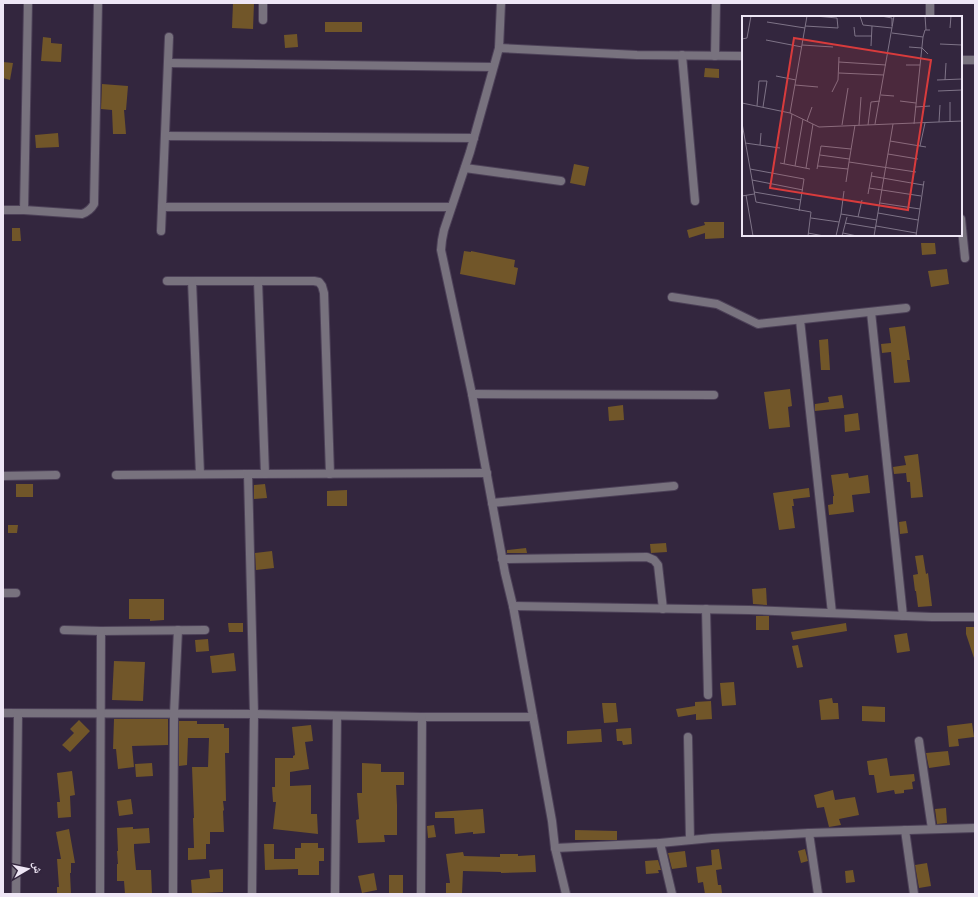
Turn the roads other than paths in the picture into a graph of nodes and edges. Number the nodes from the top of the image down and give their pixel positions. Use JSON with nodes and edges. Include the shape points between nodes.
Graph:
{"nodes":[{"id":1,"x":28,"y":3,"type":"edge"},
{"id":2,"x":98,"y":3,"type":"edge"},
{"id":3,"x":263,"y":3,"type":"edge"},
{"id":4,"x":501,"y":3,"type":"edge"},
{"id":5,"x":716,"y":3,"type":"edge"},
{"id":6,"x":930,"y":3,"type":"edge"},
{"id":7,"x":930,"y":16,"type":"edge"},
{"id":8,"x":263,"y":20,"type":"dead end"},
{"id":9,"x":169,"y":37,"type":"dead end"},
{"id":10,"x":498,"y":48,"type":"junction"},
{"id":11,"x":682,"y":55,"type":"junction"},
{"id":12,"x":715,"y":56,"type":"junction"},
{"id":13,"x":742,"y":56,"type":"edge"},
{"id":14,"x":962,"y":60,"type":"edge"},
{"id":15,"x":975,"y":60,"type":"edge"},
{"id":16,"x":168,"y":63,"type":"junction"},
{"id":17,"x":493,"y":67,"type":"junction"},
{"id":18,"x":165,"y":136,"type":"junction"},
{"id":19,"x":474,"y":138,"type":"junction"},
{"id":20,"x":465,"y":168,"type":"junction"},
{"id":21,"x":560,"y":181,"type":"dead end"},
{"id":22,"x":695,"y":201,"type":"dead end"},
{"id":23,"x":162,"y":207,"type":"junction"},
{"id":24,"x":451,"y":207,"type":"junction"},
{"id":25,"x":3,"y":210,"type":"edge"},
{"id":26,"x":24,"y":210,"type":"junction"},
{"id":27,"x":962,"y":229,"type":"edge"},
{"id":28,"x":161,"y":231,"type":"dead end"},
{"id":29,"x":965,"y":258,"type":"dead end"},
{"id":30,"x":167,"y":281,"type":"dead end"},
{"id":31,"x":192,"y":281,"type":"junction"},
{"id":32,"x":258,"y":281,"type":"junction"},
{"id":33,"x":672,"y":297,"type":"dead end"},
{"id":34,"x":906,"y":308,"type":"dead end"},
{"id":35,"x":871,"y":312,"type":"junction"},
{"id":36,"x":800,"y":320,"type":"junction"},
{"id":37,"x":472,"y":394,"type":"junction"},
{"id":38,"x":714,"y":395,"type":"dead end"},
{"id":39,"x":487,"y":473,"type":"junction"},
{"id":40,"x":200,"y":474,"type":"junction"},
{"id":41,"x":248,"y":474,"type":"junction"},
{"id":42,"x":265,"y":474,"type":"junction"},
{"id":43,"x":330,"y":474,"type":"junction"},
{"id":44,"x":56,"y":475,"type":"dead end"},
{"id":45,"x":116,"y":475,"type":"dead end"},
{"id":46,"x":3,"y":476,"type":"edge"},
{"id":47,"x":674,"y":486,"type":"dead end"},
{"id":48,"x":492,"y":503,"type":"junction"},
{"id":49,"x":502,"y":559,"type":"junction"},
{"id":50,"x":3,"y":593,"type":"edge"},
{"id":51,"x":16,"y":593,"type":"dead end"},
{"id":52,"x":513,"y":606,"type":"junction"},
{"id":53,"x":663,"y":608,"type":"junction"},
{"id":54,"x":706,"y":609,"type":"junction"},
{"id":55,"x":832,"y":613,"type":"junction"},
{"id":56,"x":903,"y":616,"type":"junction"},
{"id":57,"x":975,"y":617,"type":"edge"},
{"id":58,"x":64,"y":630,"type":"dead end"},
{"id":59,"x":178,"y":630,"type":"junction"},
{"id":60,"x":205,"y":630,"type":"dead end"},
{"id":61,"x":101,"y":631,"type":"junction"},
{"id":62,"x":708,"y":695,"type":"dead end"},
{"id":63,"x":3,"y":713,"type":"edge"},
{"id":64,"x":100,"y":713,"type":"junction"},
{"id":65,"x":18,"y":714,"type":"junction"},
{"id":66,"x":174,"y":714,"type":"junction"},
{"id":67,"x":254,"y":714,"type":"junction"},
{"id":68,"x":338,"y":716,"type":"junction"},
{"id":69,"x":422,"y":717,"type":"junction"},
{"id":70,"x":533,"y":717,"type":"junction"},
{"id":71,"x":688,"y":737,"type":"dead end"},
{"id":72,"x":919,"y":741,"type":"dead end"},
{"id":73,"x":975,"y":828,"type":"edge"},
{"id":74,"x":932,"y":829,"type":"junction"},
{"id":75,"x":905,"y":830,"type":"junction"},
{"id":76,"x":809,"y":833,"type":"junction"},
{"id":77,"x":690,"y":840,"type":"junction"},
{"id":78,"x":660,"y":843,"type":"junction"},
{"id":79,"x":555,"y":848,"type":"junction"},
{"id":80,"x":16,"y":894,"type":"edge"},
{"id":81,"x":100,"y":894,"type":"edge"},
{"id":82,"x":173,"y":894,"type":"edge"},
{"id":83,"x":252,"y":894,"type":"edge"},
{"id":84,"x":334,"y":894,"type":"edge"},
{"id":85,"x":421,"y":894,"type":"edge"},
{"id":86,"x":566,"y":894,"type":"edge"},
{"id":87,"x":672,"y":894,"type":"edge"},
{"id":88,"x":818,"y":894,"type":"edge"},
{"id":89,"x":914,"y":894,"type":"edge"}],
"edges":[{"from":1,"to":26,"type":"street"},
{"from":2,"to":26,"type":"street","via":[[94,204],[88,212],[82,214]]},
{"from":3,"to":8,"type":"street"},
{"from":4,"to":10,"type":"street"},
{"from":5,"to":12,"type":"street"},
{"from":6,"to":7,"type":"street"},
{"from":9,"to":16,"type":"street"},
{"from":10,"to":11,"type":"street","via":[[629,55]]},
{"from":10,"to":17,"type":"street"},
{"from":11,"to":12,"type":"street"},
{"from":11,"to":22,"type":"street"},
{"from":12,"to":13,"type":"street"},
{"from":14,"to":15,"type":"street"},
{"from":16,"to":17,"type":"street"},
{"from":16,"to":18,"type":"street"},
{"from":17,"to":19,"type":"street"},
{"from":18,"to":19,"type":"street"},
{"from":18,"to":23,"type":"street"},
{"from":19,"to":20,"type":"street"},
{"from":20,"to":21,"type":"street"},
{"from":20,"to":24,"type":"street"},
{"from":23,"to":24,"type":"street"},
{"from":23,"to":28,"type":"street"},
{"from":24,"to":37,"type":"street","via":[[441,250]]},
{"from":25,"to":26,"type":"street"},
{"from":27,"to":29,"type":"street"},
{"from":30,"to":31,"type":"street"},
{"from":31,"to":32,"type":"street"},
{"from":31,"to":40,"type":"street"},
{"from":32,"to":42,"type":"street"},
{"from":32,"to":43,"type":"street","via":[[314,280],[322,286]]},
{"from":33,"to":36,"type":"street","via":[[717,304],[758,324]]},
{"from":34,"to":35,"type":"street"},
{"from":35,"to":36,"type":"street"},
{"from":35,"to":56,"type":"street"},
{"from":36,"to":55,"type":"street"},
{"from":37,"to":38,"type":"street"},
{"from":37,"to":39,"type":"street"},
{"from":39,"to":43,"type":"street"},
{"from":39,"to":48,"type":"street"},
{"from":40,"to":41,"type":"street"},
{"from":40,"to":45,"type":"street"},
{"from":41,"to":42,"type":"street"},
{"from":41,"to":67,"type":"street"},
{"from":42,"to":43,"type":"street"},
{"from":44,"to":46,"type":"street"},
{"from":47,"to":48,"type":"street"},
{"from":48,"to":49,"type":"street"},
{"from":49,"to":52,"type":"street"},
{"from":49,"to":53,"type":"street","via":[[647,557],[658,565]]},
{"from":50,"to":51,"type":"street"},
{"from":52,"to":53,"type":"street"},
{"from":52,"to":70,"type":"street"},
{"from":53,"to":54,"type":"street"},
{"from":54,"to":55,"type":"street"},
{"from":54,"to":62,"type":"street"},
{"from":55,"to":56,"type":"street"},
{"from":56,"to":57,"type":"street"},
{"from":58,"to":61,"type":"street"},
{"from":59,"to":60,"type":"street"},
{"from":59,"to":61,"type":"street"},
{"from":59,"to":66,"type":"street"},
{"from":61,"to":64,"type":"street"},
{"from":63,"to":65,"type":"street"},
{"from":64,"to":65,"type":"street"},
{"from":64,"to":66,"type":"street"},
{"from":64,"to":81,"type":"street"},
{"from":65,"to":80,"type":"street"},
{"from":66,"to":67,"type":"street"},
{"from":66,"to":82,"type":"street"},
{"from":67,"to":68,"type":"street"},
{"from":67,"to":83,"type":"street"},
{"from":68,"to":69,"type":"street"},
{"from":68,"to":84,"type":"street"},
{"from":69,"to":70,"type":"street"},
{"from":69,"to":85,"type":"street"},
{"from":70,"to":79,"type":"street"},
{"from":71,"to":77,"type":"street"},
{"from":72,"to":74,"type":"street"},
{"from":73,"to":74,"type":"street"},
{"from":74,"to":75,"type":"street"},
{"from":75,"to":76,"type":"street"},
{"from":75,"to":89,"type":"street"},
{"from":76,"to":77,"type":"street"},
{"from":76,"to":88,"type":"street"},
{"from":77,"to":78,"type":"street"},
{"from":78,"to":79,"type":"street"},
{"from":78,"to":87,"type":"street"},
{"from":79,"to":86,"type":"street"}]}
